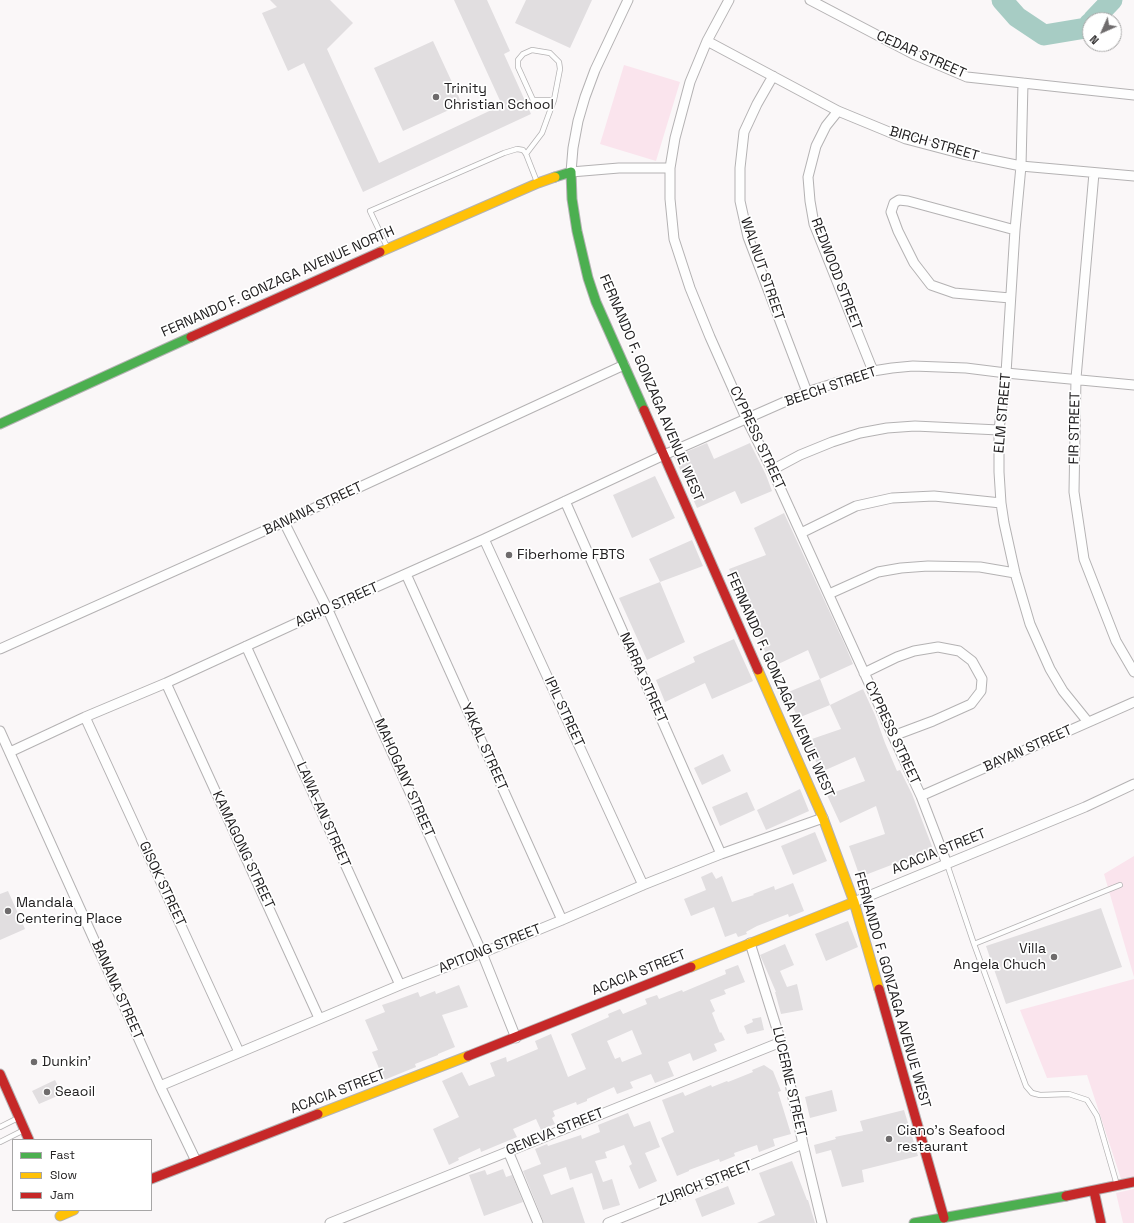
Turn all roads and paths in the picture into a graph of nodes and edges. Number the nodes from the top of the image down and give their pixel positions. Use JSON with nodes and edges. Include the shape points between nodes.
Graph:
{"nodes":[{"id":1,"x":628,"y":0,"type":"edge"},
{"id":2,"x":729,"y":0,"type":"edge"},
{"id":3,"x":810,"y":0,"type":"edge"},
{"id":4,"x":707,"y":40,"type":"junction"},
{"id":5,"x":773,"y":76,"type":"junction"},
{"id":6,"x":1023,"y":83,"type":"junction"},
{"id":7,"x":1134,"y":95,"type":"edge"},
{"id":8,"x":554,"y":100,"type":"junction"},
{"id":9,"x":838,"y":111,"type":"junction"},
{"id":10,"x":526,"y":154,"type":"junction"},
{"id":11,"x":1020,"y":166,"type":"junction"},
{"id":12,"x":670,"y":168,"type":"junction"},
{"id":13,"x":571,"y":172,"type":"junction"},
{"id":14,"x":1094,"y":173,"type":"junction"},
{"id":15,"x":1134,"y":176,"type":"edge"},
{"id":16,"x":538,"y":183,"type":"junction"},
{"id":17,"x":1015,"y":230,"type":"junction"},
{"id":18,"x":388,"y":248,"type":"junction"},
{"id":19,"x":1010,"y":298,"type":"junction"},
{"id":20,"x":624,"y":365,"type":"junction"},
{"id":21,"x":873,"y":371,"type":"junction"},
{"id":22,"x":1006,"y":373,"type":"junction"},
{"id":23,"x":1076,"y":378,"type":"junction"},
{"id":24,"x":1134,"y":385,"type":"edge"},
{"id":25,"x":807,"y":392,"type":"junction"},
{"id":26,"x":746,"y":418,"type":"junction"},
{"id":27,"x":0,"y":424,"type":"edge"},
{"id":28,"x":999,"y":430,"type":"junction"},
{"id":29,"x":664,"y":455,"type":"junction"},
{"id":30,"x":772,"y":470,"type":"junction"},
{"id":31,"x":565,"y":501,"type":"junction"},
{"id":32,"x":1001,"y":503,"type":"junction"},
{"id":33,"x":284,"y":522,"type":"junction"},
{"id":34,"x":801,"y":533,"type":"junction"},
{"id":35,"x":484,"y":539,"type":"junction"},
{"id":36,"x":1015,"y":573,"type":"junction"},
{"id":37,"x":406,"y":574,"type":"junction"},
{"id":38,"x":829,"y":594,"type":"junction"},
{"id":39,"x":327,"y":609,"type":"junction"},
{"id":40,"x":246,"y":646,"type":"junction"},
{"id":41,"x":0,"y":649,"type":"edge"},
{"id":42,"x":1134,"y":672,"type":"edge"},
{"id":43,"x":864,"y":673,"type":"junction"},
{"id":44,"x":166,"y":683,"type":"junction"},
{"id":45,"x":1134,"y":702,"type":"edge"},
{"id":46,"x":85,"y":717,"type":"junction"},
{"id":47,"x":1088,"y":722,"type":"junction"},
{"id":48,"x":0,"y":731,"type":"edge"},
{"id":49,"x":893,"y":736,"type":"junction"},
{"id":50,"x":10,"y":752,"type":"junction"},
{"id":51,"x":1134,"y":784,"type":"edge"},
{"id":52,"x":921,"y":796,"type":"junction"},
{"id":53,"x":823,"y":818,"type":"junction"},
{"id":54,"x":721,"y":854,"type":"junction"},
{"id":55,"x":947,"y":864,"type":"junction"},
{"id":56,"x":643,"y":885,"type":"junction"},
{"id":57,"x":1120,"y":885,"type":"dead end"},
{"id":58,"x":854,"y":902,"type":"junction"},
{"id":59,"x":562,"y":920,"type":"junction"},
{"id":60,"x":750,"y":943,"type":"junction"},
{"id":61,"x":974,"y":944,"type":"junction"},
{"id":62,"x":482,"y":954,"type":"junction"},
{"id":63,"x":400,"y":984,"type":"junction"},
{"id":64,"x":319,"y":1018,"type":"junction"},
{"id":65,"x":516,"y":1038,"type":"junction"},
{"id":66,"x":781,"y":1042,"type":"junction"},
{"id":67,"x":239,"y":1052,"type":"junction"},
{"id":68,"x":0,"y":1074,"type":"edge"},
{"id":69,"x":160,"y":1086,"type":"junction"},
{"id":70,"x":20,"y":1118,"type":"junction"},
{"id":71,"x":0,"y":1127,"type":"edge"},
{"id":72,"x":25,"y":1130,"type":"junction"},
{"id":73,"x":29,"y":1139,"type":"edge"},
{"id":74,"x":0,"y":1142,"type":"edge"},
{"id":75,"x":803,"y":1144,"type":"junction"},
{"id":76,"x":508,"y":1151,"type":"junction"},
{"id":77,"x":196,"y":1161,"type":"junction"},
{"id":78,"x":152,"y":1179,"type":"edge"},
{"id":79,"x":1134,"y":1182,"type":"edge"},
{"id":80,"x":1117,"y":1186,"type":"junction"},
{"id":81,"x":1094,"y":1190,"type":"junction"},
{"id":82,"x":72,"y":1211,"type":"edge"},
{"id":83,"x":60,"y":1216,"type":"edge"},
{"id":84,"x":945,"y":1220,"type":"edge"},
{"id":85,"x":330,"y":1223,"type":"edge"},
{"id":86,"x":538,"y":1223,"type":"edge"},
{"id":87,"x":608,"y":1223,"type":"edge"},
{"id":88,"x":822,"y":1223,"type":"edge"},
{"id":89,"x":914,"y":1223,"type":"edge"},
{"id":90,"x":1102,"y":1223,"type":"edge"}],
"edges":[{"from":1,"to":13,"type":"street","via":[[585,97],[578,121]]},
{"from":2,"to":4,"type":"street","name":"CYPRESS STREET"},
{"from":3,"to":6,"type":"street","name":"CEDAR STREET","via":[[913,54],[967,77]]},
{"from":4,"to":5,"type":"street","name":"BIRCH STREET"},
{"from":4,"to":12,"type":"street","name":"CYPRESS STREET","via":[[688,89]]},
{"from":5,"to":9,"type":"street","name":"BIRCH STREET"},
{"from":5,"to":25,"type":"street","name":"WALNUT STREET","via":[[744,132],[740,201],[750,244]]},
{"from":6,"to":7,"type":"street","name":"CEDAR STREET"},
{"from":6,"to":11,"type":"street","name":"ELM STREET"},
{"from":8,"to":8,"type":"lane","via":[[560,70],[559,62],[550,53],[532,50],[523,54],[518,60],[518,67],[533,100]]},
{"from":8,"to":10,"type":"lane","via":[[542,133]]},
{"from":9,"to":11,"type":"street","name":"BIRCH STREET","via":[[906,139]]},
{"from":9,"to":21,"type":"street","name":"REDWOOD STREET","via":[[826,126],[816,146],[808,177],[810,201],[814,224]]},
{"from":10,"to":16,"type":"lane"},
{"from":10,"to":18,"type":"lane","via":[[523,150],[517,149],[504,153],[370,212]]},
{"from":11,"to":14,"type":"street","name":"BIRCH STREET"},
{"from":11,"to":17,"type":"street","name":"ELM STREET"},
{"from":12,"to":13,"type":"street","via":[[619,168]]},
{"from":12,"to":26,"type":"street","name":"CYPRESS STREET","via":[[674,239],[690,288]]},
{"from":13,"to":16,"type":"street","name":"FERNANDO F. GONZAGA AVENUE NORTH"},
{"from":13,"to":20,"type":"street","name":"FERNANDO F. GONZAGA AVENUE WEST","via":[[577,231],[588,278]]},
{"from":14,"to":15,"type":"street","name":"BIRCH STREET"},
{"from":14,"to":23,"type":"street","name":"FIR STREET"},
{"from":16,"to":18,"type":"street","name":"FERNANDO F. GONZAGA AVENUE NORTH"},
{"from":17,"to":19,"type":"street","name":"ELM STREET"},
{"from":17,"to":19,"type":"street","via":[[908,201],[899,200],[894,203],[891,212],[914,263],[931,285],[954,293]]},
{"from":18,"to":27,"type":"street","name":"FERNANDO F. GONZAGA AVENUE NORTH"},
{"from":19,"to":22,"type":"street","name":"ELM STREET"},
{"from":20,"to":29,"type":"street","name":"FERNANDO F. GONZAGA AVENUE WEST"},
{"from":20,"to":33,"type":"street","name":"BANANA STREET"},
{"from":21,"to":22,"type":"street","name":"BEECH STREET","via":[[913,366]]},
{"from":21,"to":25,"type":"street","name":"BEECH STREET"},
{"from":22,"to":23,"type":"street","name":"BEECH STREET"},
{"from":22,"to":28,"type":"street","name":"ELM STREET"},
{"from":23,"to":24,"type":"street","name":"BEECH STREET"},
{"from":23,"to":42,"type":"street","name":"FIR STREET","via":[[1074,492],[1084,559],[1116,641]]},
{"from":25,"to":26,"type":"street","name":"BEECH STREET"},
{"from":26,"to":29,"type":"street","name":"BEECH STREET"},
{"from":26,"to":30,"type":"street","name":"CYPRESS STREET"},
{"from":28,"to":30,"type":"street","via":[[915,426],[887,428],[832,442]]},
{"from":28,"to":32,"type":"street","name":"ELM STREET"},
{"from":29,"to":31,"type":"street","name":"AGHO STREET"},
{"from":29,"to":53,"type":"street","name":"FERNANDO F. GONZAGA AVENUE WEST"},
{"from":30,"to":34,"type":"street","name":"CYPRESS STREET"},
{"from":31,"to":35,"type":"street","name":"AGHO STREET"},
{"from":31,"to":54,"type":"street","name":"NARRA STREET"},
{"from":32,"to":34,"type":"street","via":[[934,496],[892,498],[856,506]]},
{"from":32,"to":36,"type":"street","name":"ELM STREET"},
{"from":33,"to":39,"type":"street","name":"MAHOGANY STREET"},
{"from":33,"to":41,"type":"street","name":"BANANA STREET"},
{"from":34,"to":38,"type":"street","name":"CYPRESS STREET"},
{"from":35,"to":37,"type":"street","name":"AGHO STREET"},
{"from":35,"to":56,"type":"street","name":"IPIL STREET"},
{"from":36,"to":38,"type":"street","via":[[972,567],[901,568],[878,572]]},
{"from":36,"to":47,"type":"street","name":"ELM STREET","via":[[1030,624],[1050,669],[1063,691]]},
{"from":37,"to":39,"type":"street","name":"AGHO STREET"},
{"from":37,"to":59,"type":"street","name":"YAKAL STREET"},
{"from":38,"to":43,"type":"street","name":"CYPRESS STREET"},
{"from":39,"to":40,"type":"street","name":"AGHO STREET"},
{"from":39,"to":62,"type":"street","name":"MAHOGANY STREET"},
{"from":40,"to":44,"type":"street","name":"AGHO STREET"},
{"from":40,"to":63,"type":"street","name":"LAWA-AN STREET"},
{"from":43,"to":49,"type":"street","name":"CYPRESS STREET"},
{"from":43,"to":49,"type":"street","via":[[914,651],[938,647],[959,651],[972,661],[982,679],[981,691],[971,704]]},
{"from":44,"to":46,"type":"street","name":"AGHO STREET"},
{"from":44,"to":64,"type":"street","name":"KAMAGONG STREET"},
{"from":45,"to":47,"type":"street","name":"BAYAN STREET"},
{"from":46,"to":50,"type":"street","name":"AGHO STREET"},
{"from":46,"to":67,"type":"street","name":"GISOK STREET"},
{"from":47,"to":52,"type":"street","name":"BAYAN STREET"},
{"from":48,"to":50,"type":"street","name":"BANANA STREET"},
{"from":49,"to":52,"type":"street","name":"CYPRESS STREET"},
{"from":50,"to":69,"type":"street","name":"BANANA STREET"},
{"from":51,"to":55,"type":"street","name":"ACACIA STREET"},
{"from":52,"to":55,"type":"street","name":"CYPRESS STREET"},
{"from":53,"to":54,"type":"street","name":"APITONG STREET"},
{"from":53,"to":58,"type":"street","name":"FERNANDO F. GONZAGA AVENUE WEST"},
{"from":54,"to":56,"type":"street","name":"APITONG STREET"},
{"from":55,"to":58,"type":"street","name":"ACACIA STREET"},
{"from":55,"to":61,"type":"lane"},
{"from":56,"to":59,"type":"street","name":"APITONG STREET"},
{"from":57,"to":61,"type":"lane"},
{"from":58,"to":60,"type":"street","name":"ACACIA STREET"},
{"from":58,"to":84,"type":"street","name":"FERNANDO F. GONZAGA AVENUE WEST"},
{"from":59,"to":62,"type":"street","name":"APITONG STREET"},
{"from":60,"to":65,"type":"street","name":"ACACIA STREET"},
{"from":60,"to":66,"type":"street","name":"LUCERNE STREET"},
{"from":61,"to":80,"type":"lane","via":[[1026,1086],[1032,1093],[1040,1095],[1069,1094],[1087,1100],[1096,1116]]},
{"from":62,"to":63,"type":"street","name":"APITONG STREET"},
{"from":62,"to":65,"type":"street","name":"MAHOGANY STREET"},
{"from":63,"to":64,"type":"street","name":"APITONG STREET"},
{"from":64,"to":67,"type":"street","name":"APITONG STREET"},
{"from":65,"to":77,"type":"street","name":"ACACIA STREET"},
{"from":66,"to":75,"type":"street","name":"LUCERNE STREET"},
{"from":66,"to":76,"type":"street","name":"GENEVA STREET"},
{"from":67,"to":69,"type":"street","name":"APITONG STREET"},
{"from":68,"to":70,"type":"street"},
{"from":69,"to":77,"type":"street","name":"BANANA STREET"},
{"from":70,"to":71,"type":"lane"},
{"from":70,"to":72,"type":"street"},
{"from":72,"to":73,"type":"street"},
{"from":72,"to":74,"type":"lane"},
{"from":75,"to":87,"type":"street","name":"ZURICH STREET"},
{"from":75,"to":88,"type":"street","name":"LUCERNE STREET"},
{"from":76,"to":85,"type":"street","name":"GENEVA STREET"},
{"from":76,"to":86,"type":"street"},
{"from":77,"to":78,"type":"street","name":"ACACIA STREET"},
{"from":79,"to":80,"type":"street"},
{"from":80,"to":81,"type":"street"},
{"from":81,"to":84,"type":"street"},
{"from":81,"to":90,"type":"street"},
{"from":82,"to":83,"type":"street"},
{"from":84,"to":89,"type":"street"}]}
